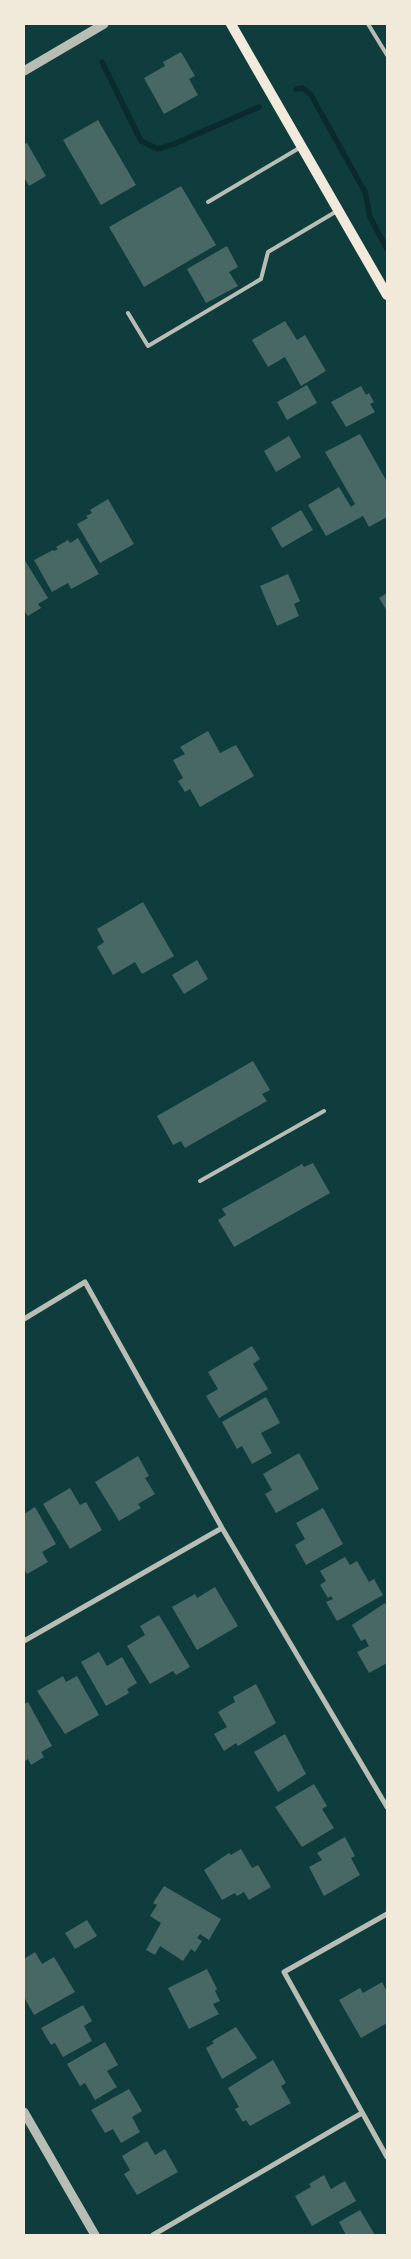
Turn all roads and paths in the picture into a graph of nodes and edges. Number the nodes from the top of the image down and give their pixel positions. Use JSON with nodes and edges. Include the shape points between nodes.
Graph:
{"nodes":[{"id":1,"x":104,"y":24,"type":"edge"},
{"id":2,"x":231,"y":24,"type":"edge"},
{"id":3,"x":368,"y":24,"type":"edge"},
{"id":4,"x":387,"y":55,"type":"edge"},
{"id":5,"x":24,"y":70,"type":"edge"},
{"id":6,"x":303,"y":146,"type":"junction"},
{"id":7,"x":208,"y":202,"type":"dead end"},
{"id":8,"x":339,"y":210,"type":"junction"},
{"id":9,"x":387,"y":294,"type":"edge"},
{"id":10,"x":128,"y":313,"type":"dead end"},
{"id":11,"x":324,"y":1111,"type":"dead end"},
{"id":12,"x":200,"y":1182,"type":"dead end"},
{"id":13,"x":24,"y":1319,"type":"edge"},
{"id":14,"x":222,"y":1528,"type":"junction"},
{"id":15,"x":24,"y":1640,"type":"edge"},
{"id":16,"x":387,"y":1807,"type":"edge"},
{"id":17,"x":387,"y":1914,"type":"edge"},
{"id":18,"x":24,"y":2112,"type":"edge"},
{"id":19,"x":362,"y":2113,"type":"junction"},
{"id":20,"x":387,"y":2157,"type":"edge"},
{"id":21,"x":95,"y":2235,"type":"edge"},
{"id":22,"x":153,"y":2235,"type":"edge"}],
"edges":[{"from":1,"to":5,"type":"street"},
{"from":2,"to":6,"type":"main road"},
{"from":3,"to":4,"type":"lane"},
{"from":6,"to":7,"type":"lane"},
{"from":6,"to":8,"type":"main road"},
{"from":8,"to":9,"type":"main road"},
{"from":8,"to":10,"type":"lane","via":[[268,252],[261,279],[148,346]]},
{"from":11,"to":12,"type":"lane"},
{"from":13,"to":14,"type":"street","via":[[85,1282]]},
{"from":14,"to":15,"type":"street"},
{"from":14,"to":16,"type":"street"},
{"from":17,"to":19,"type":"street","via":[[284,1972]]},
{"from":18,"to":21,"type":"street"},
{"from":19,"to":20,"type":"street"},
{"from":19,"to":22,"type":"street"}]}
